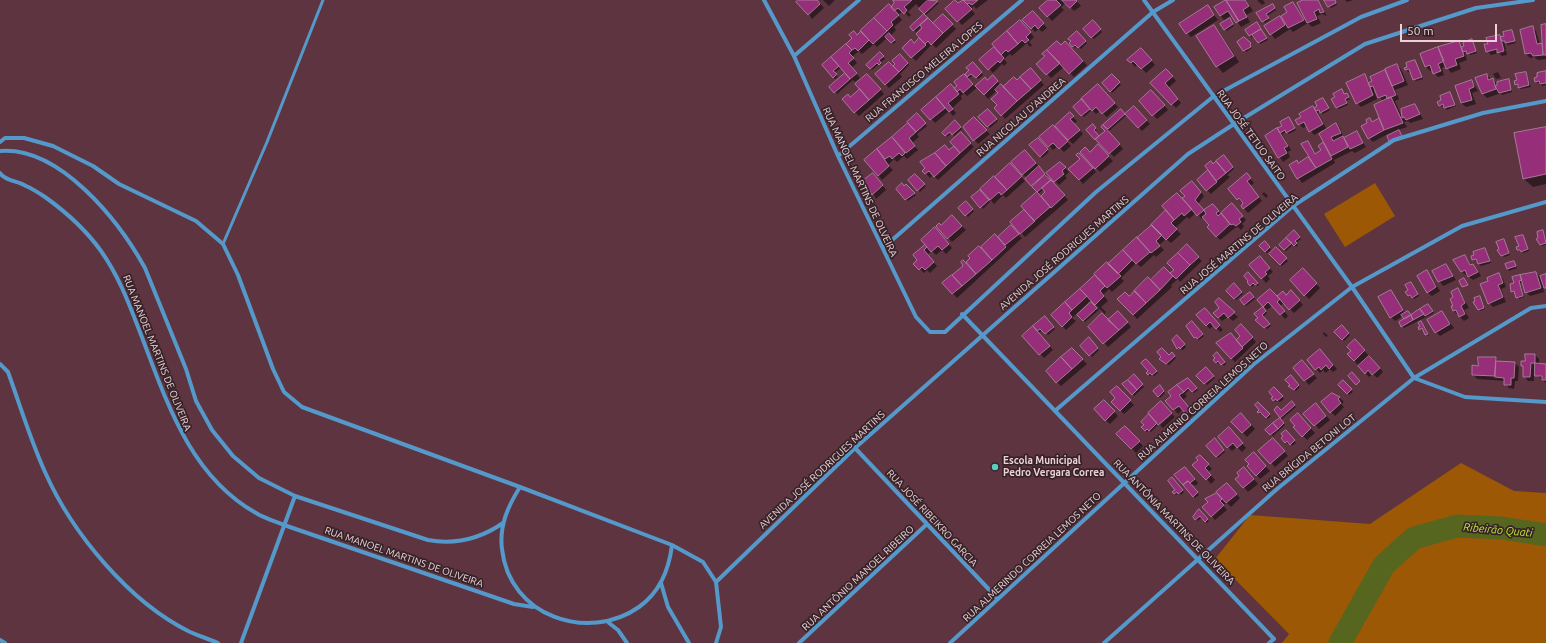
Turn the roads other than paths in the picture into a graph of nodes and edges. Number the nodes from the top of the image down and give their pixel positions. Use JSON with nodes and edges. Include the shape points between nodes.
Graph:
{"nodes":[{"id":1,"x":323,"y":0,"type":"edge"},
{"id":2,"x":764,"y":0,"type":"edge"},
{"id":3,"x":859,"y":0,"type":"edge"},
{"id":4,"x":1022,"y":0,"type":"edge"},
{"id":5,"x":1144,"y":0,"type":"edge"},
{"id":6,"x":1173,"y":0,"type":"edge"},
{"id":7,"x":1407,"y":0,"type":"edge"},
{"id":8,"x":1532,"y":0,"type":"edge"},
{"id":9,"x":1153,"y":12,"type":"junction"},
{"id":10,"x":794,"y":56,"type":"junction"},
{"id":11,"x":1214,"y":96,"type":"junction"},
{"id":12,"x":1546,"y":101,"type":"edge"},
{"id":13,"x":1234,"y":124,"type":"junction"},
{"id":14,"x":0,"y":142,"type":"edge"},
{"id":15,"x":0,"y":151,"type":"edge"},
{"id":16,"x":838,"y":156,"type":"junction"},
{"id":17,"x":0,"y":173,"type":"edge"},
{"id":18,"x":1546,"y":202,"type":"edge"},
{"id":19,"x":1293,"y":206,"type":"junction"},
{"id":20,"x":223,"y":244,"type":"junction"},
{"id":21,"x":883,"y":248,"type":"junction"},
{"id":22,"x":1352,"y":288,"type":"junction"},
{"id":23,"x":1546,"y":306,"type":"edge"},
{"id":24,"x":962,"y":314,"type":"junction"},
{"id":25,"x":983,"y":335,"type":"junction"},
{"id":26,"x":0,"y":364,"type":"edge"},
{"id":27,"x":1414,"y":378,"type":"junction"},
{"id":28,"x":1546,"y":402,"type":"edge"},
{"id":29,"x":1056,"y":410,"type":"junction"},
{"id":30,"x":855,"y":448,"type":"junction"},
{"id":31,"x":1125,"y":482,"type":"junction"},
{"id":32,"x":520,"y":487,"type":"junction"},
{"id":33,"x":295,"y":496,"type":"junction"},
{"id":34,"x":503,"y":523,"type":"junction"},
{"id":35,"x":927,"y":524,"type":"junction"},
{"id":36,"x":284,"y":525,"type":"junction"},
{"id":37,"x":672,"y":545,"type":"junction"},
{"id":38,"x":1198,"y":558,"type":"junction"},
{"id":39,"x":716,"y":582,"type":"junction"},
{"id":40,"x":661,"y":584,"type":"junction"},
{"id":41,"x":998,"y":599,"type":"junction"},
{"id":42,"x":533,"y":607,"type":"junction"},
{"id":43,"x":609,"y":623,"type":"junction"},
{"id":44,"x":0,"y":640,"type":"edge"},
{"id":45,"x":5,"y":643,"type":"edge"},
{"id":46,"x":217,"y":643,"type":"edge"},
{"id":47,"x":241,"y":643,"type":"edge"},
{"id":48,"x":627,"y":643,"type":"edge"},
{"id":49,"x":689,"y":643,"type":"edge"},
{"id":50,"x":716,"y":643,"type":"edge"},
{"id":51,"x":799,"y":643,"type":"edge"},
{"id":52,"x":950,"y":643,"type":"edge"},
{"id":53,"x":1104,"y":643,"type":"edge"},
{"id":54,"x":1269,"y":643,"type":"edge"}],
"edges":[{"from":1,"to":20,"type":"lane","via":[[267,142]]},
{"from":2,"to":10,"type":"street","name":"RUA MANOEL MARTINS DE OLVEIRA"},
{"from":3,"to":10,"type":"street"},
{"from":4,"to":16,"type":"street","name":"RUA FRANCISCO MELEIRA LOPES"},
{"from":5,"to":9,"type":"street","name":"RUA JOSÉ TETUO SAITO"},
{"from":6,"to":9,"type":"street","name":"RUA NICOLAU D'ANDREA"},
{"from":7,"to":11,"type":"street","via":[[1361,17]]},
{"from":8,"to":13,"type":"street","name":"AVENIDA JOSÉ RODRIGUES MARTINS","via":[[1476,8],[1365,44]]},
{"from":9,"to":11,"type":"street","name":"RUA JOSÉ TETUO SAITO"},
{"from":9,"to":21,"type":"street","name":"RUA NICOLAU D'ANDREA"},
{"from":10,"to":16,"type":"street","name":"RUA MANOEL MARTINS DE OLVEIRA"},
{"from":11,"to":13,"type":"street","name":"RUA JOSÉ TETUO SAITO"},
{"from":11,"to":24,"type":"street","via":[[1096,192]]},
{"from":12,"to":19,"type":"street","name":"RUA JOSÉ MARTINS DE OLIVEIRA","via":[[1483,113],[1394,140]]},
{"from":13,"to":19,"type":"street","name":"RUA JOSÉ TETUO SAITO"},
{"from":13,"to":25,"type":"street","name":"AVENIDA JOSÉ RODRIGUES MARTINS","via":[[1188,154]]},
{"from":14,"to":20,"type":"street","via":[[5,138],[24,138],[53,146],[93,166],[119,184],[196,221]]},
{"from":15,"to":33,"type":"street","via":[[13,150],[40,158],[86,191],[113,218],[145,268],[186,369],[196,401],[212,430],[246,468],[259,478]]},
{"from":16,"to":21,"type":"street","name":"RUA MANOEL MARTINS DE OLVEIRA"},
{"from":17,"to":36,"type":"street","name":"RUA MANOEL MARTINS DE OLIVEIRA","via":[[3,177],[44,196],[76,222],[101,251],[121,283],[175,421],[195,455],[216,481],[242,504]]},
{"from":18,"to":22,"type":"street","name":"RUA ALMENIO CORREIA LEMOS NETO","via":[[1462,226]]},
{"from":19,"to":22,"type":"street","name":"RUA JOSÉ TETUO SAITO"},
{"from":19,"to":29,"type":"street","name":"RUA JOSÉ MARTINS DE OLIVEIRA"},
{"from":20,"to":32,"type":"street","via":[[238,275],[278,380],[284,392],[302,407]]},
{"from":21,"to":24,"type":"street","name":"RUA MANOEL MARTINS DE OLVEIRA","via":[[916,317],[930,332],[945,332]]},
{"from":22,"to":27,"type":"street","name":"RUA JOSÉ TETUO SAITO"},
{"from":22,"to":31,"type":"street","name":"RUA ALMENIO CORREIA LEMOS NETO","via":[[1254,364]]},
{"from":23,"to":27,"type":"street","name":"RUA BRÍGIDA BETONI LOT","via":[[1531,308]]},
{"from":24,"to":25,"type":"street","name":"RUA ANTÔNIA MARTINS DE OLIVEIRA"},
{"from":25,"to":29,"type":"street","name":"RUA ANTÔNIA MARTINS DE OLIVEIRA"},
{"from":25,"to":30,"type":"street","name":"AVENIDA JOSÉ RODRIGUES MARTINS"},
{"from":26,"to":46,"type":"street","via":[[8,372],[45,472],[69,517],[84,538],[115,574],[150,605],[189,632]]},
{"from":27,"to":28,"type":"street","via":[[1465,397]]},
{"from":27,"to":38,"type":"street","name":"RUA BRÍGIDA BETONI LOT","via":[[1277,489]]},
{"from":29,"to":31,"type":"street","name":"RUA ANTÔNIA MARTINS DE OLIVEIRA"},
{"from":30,"to":35,"type":"street","name":"RUA JOSÉ RIBEIKRO GARCIA"},
{"from":30,"to":39,"type":"street","name":"AVENIDA JOSÉ RODRIGUES MARTINS"},
{"from":31,"to":38,"type":"street","name":"RUA ANTÔNIA MARTINS DE OLIVEIRA"},
{"from":31,"to":41,"type":"street","name":"RUA ALMERINDO CORREIA LEMOS NETO"},
{"from":32,"to":34,"type":"street"},
{"from":32,"to":37,"type":"street"},
{"from":33,"to":34,"type":"street","via":[[417,538],[438,542],[471,539],[488,533]]},
{"from":33,"to":36,"type":"street"},
{"from":34,"to":42,"type":"street","via":[[502,550],[506,569],[515,587]]},
{"from":35,"to":41,"type":"street","name":"RUA JOSÉ RIBEIKRO GARCIA"},
{"from":35,"to":51,"type":"street","name":"RUA ANTÔNIO MANOEL RIBEIRO"},
{"from":36,"to":42,"type":"street","name":"RUA MANOEL MARTINS DE OLIVEIRA","via":[[514,604]]},
{"from":36,"to":47,"type":"street"},
{"from":37,"to":39,"type":"street","via":[[703,562]]},
{"from":37,"to":40,"type":"street"},
{"from":38,"to":53,"type":"street","name":"RUA BRÍGIDA BETONI LOT"},
{"from":38,"to":54,"type":"street","name":"RUA ANTÔNIA MARTINS DE OLIVEIRA","via":[[1274,639]]},
{"from":39,"to":50,"type":"street","via":[[721,627]]},
{"from":40,"to":43,"type":"street","via":[[644,604],[622,619]]},
{"from":40,"to":49,"type":"street","via":[[668,607]]},
{"from":41,"to":52,"type":"street","name":"RUA ALMERINDO CORREIA LEMOS NETO"},
{"from":42,"to":43,"type":"street","via":[[569,624]]},
{"from":43,"to":48,"type":"street","via":[[618,630]]},
{"from":44,"to":45,"type":"street"}]}
